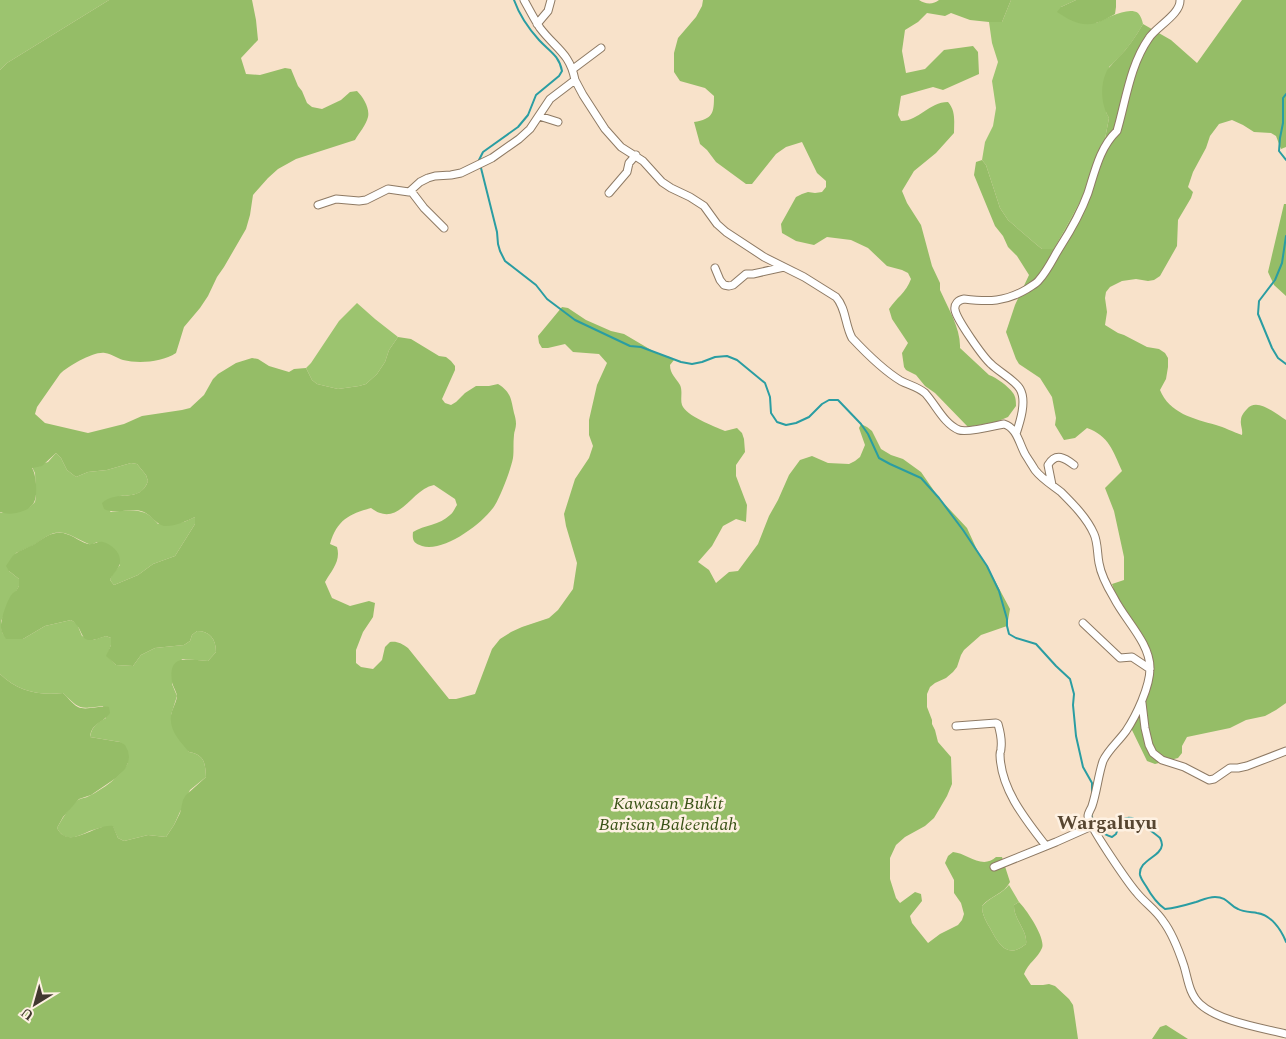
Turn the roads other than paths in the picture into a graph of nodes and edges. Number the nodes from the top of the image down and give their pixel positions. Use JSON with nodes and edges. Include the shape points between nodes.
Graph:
{"nodes":[{"id":1,"x":524,"y":0,"type":"edge"},
{"id":2,"x":551,"y":0,"type":"edge"},
{"id":3,"x":1180,"y":0,"type":"edge"},
{"id":4,"x":537,"y":24,"type":"junction"},
{"id":5,"x":601,"y":48,"type":"dead end"},
{"id":6,"x":573,"y":69,"type":"junction"},
{"id":7,"x":575,"y":80,"type":"junction"},
{"id":8,"x":539,"y":116,"type":"junction"},
{"id":9,"x":558,"y":122,"type":"dead end"},
{"id":10,"x":636,"y":155,"type":"junction"},
{"id":11,"x":411,"y":191,"type":"junction"},
{"id":12,"x":609,"y":193,"type":"dead end"},
{"id":13,"x":318,"y":205,"type":"dead end"},
{"id":14,"x":444,"y":228,"type":"dead end"},
{"id":15,"x":784,"y":267,"type":"junction"},
{"id":16,"x":715,"y":268,"type":"dead end"},
{"id":17,"x":1016,"y":434,"type":"junction"},
{"id":18,"x":1074,"y":465,"type":"dead end"},
{"id":19,"x":1052,"y":485,"type":"junction"},
{"id":20,"x":1083,"y":623,"type":"dead end"},
{"id":21,"x":1150,"y":669,"type":"junction"},
{"id":22,"x":1142,"y":702,"type":"junction"},
{"id":23,"x":956,"y":726,"type":"dead end"},
{"id":24,"x":1286,"y":751,"type":"edge"},
{"id":25,"x":1092,"y":826,"type":"junction"},
{"id":26,"x":1046,"y":846,"type":"junction"},
{"id":27,"x":994,"y":866,"type":"dead end"},
{"id":28,"x":1286,"y":1034,"type":"edge"}],
"edges":[{"from":1,"to":4,"type":"street"},
{"from":2,"to":4,"type":"street"},
{"from":3,"to":17,"type":"street","via":[[1176,11],[1149,38],[1140,55],[1117,131],[1105,146],[1074,224],[1038,282],[1012,297],[993,301],[960,300],[956,303],[958,316],[981,353],[1020,389],[1023,399]]},
{"from":4,"to":6,"type":"street","via":[[566,56]]},
{"from":5,"to":6,"type":"street"},
{"from":6,"to":7,"type":"street"},
{"from":7,"to":8,"type":"street","via":[[550,99]]},
{"from":7,"to":10,"type":"street","via":[[605,128],[621,147]]},
{"from":8,"to":9,"type":"street"},
{"from":8,"to":11,"type":"street","via":[[519,139],[486,162],[451,175],[428,178]]},
{"from":10,"to":12,"type":"street","via":[[627,172]]},
{"from":10,"to":15,"type":"street","via":[[662,182],[704,206],[726,232]]},
{"from":11,"to":13,"type":"street","via":[[388,189],[362,201],[336,199]]},
{"from":11,"to":14,"type":"street"},
{"from":15,"to":16,"type":"street","via":[[746,274],[729,286],[720,280]]},
{"from":15,"to":17,"type":"street","via":[[836,297],[843,308],[852,338],[890,372],[925,393],[954,427],[960,431],[1004,424]]},
{"from":17,"to":19,"type":"street","via":[[1036,471]]},
{"from":18,"to":19,"type":"street","via":[[1060,457],[1052,460],[1048,465]]},
{"from":19,"to":21,"type":"street","via":[[1082,514],[1094,534],[1100,569],[1114,600],[1145,648]]},
{"from":20,"to":21,"type":"street","via":[[1120,658],[1132,657]]},
{"from":21,"to":22,"type":"street"},
{"from":22,"to":24,"type":"street","via":[[1145,728],[1153,753],[1209,780],[1230,768],[1247,766]]},
{"from":22,"to":25,"type":"street","via":[[1126,731],[1102,761],[1088,818]]},
{"from":23,"to":26,"type":"street","via":[[998,724],[1007,786],[1022,814]]},
{"from":25,"to":26,"type":"street"},
{"from":25,"to":28,"type":"street","via":[[1124,876],[1168,927],[1181,955],[1192,995],[1200,1004],[1239,1022]]},
{"from":26,"to":27,"type":"street"}]}
